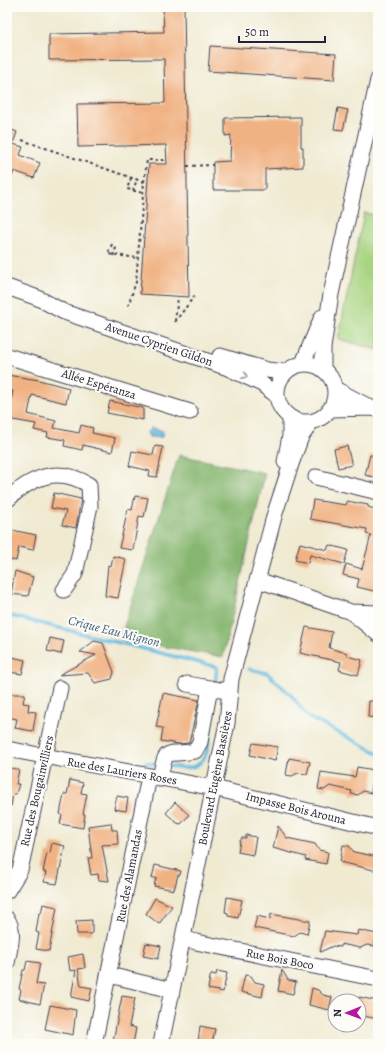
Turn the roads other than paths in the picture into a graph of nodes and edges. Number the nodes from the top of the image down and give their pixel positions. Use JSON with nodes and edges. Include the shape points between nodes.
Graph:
{"nodes":[{"id":1,"x":378,"y":80,"type":"edge"},
{"id":2,"x":7,"y":287,"type":"edge"},
{"id":3,"x":331,"y":294,"type":"junction"},
{"id":4,"x":38,"y":298,"type":"junction"},
{"id":5,"x":7,"y":356,"type":"edge"},
{"id":6,"x":303,"y":363,"type":"junction"},
{"id":7,"x":323,"y":369,"type":"junction"},
{"id":8,"x":285,"y":372,"type":"junction"},
{"id":9,"x":335,"y":389,"type":"junction"},
{"id":10,"x":277,"y":396,"type":"junction"},
{"id":11,"x":374,"y":408,"type":"edge"},
{"id":12,"x":331,"y":409,"type":"junction"},
{"id":13,"x":190,"y":412,"type":"dead end"},
{"id":14,"x":290,"y":417,"type":"junction"},
{"id":15,"x":311,"y":422,"type":"junction"},
{"id":16,"x":316,"y":477,"type":"dead end"},
{"id":17,"x":378,"y":492,"type":"edge"},
{"id":18,"x":7,"y":500,"type":"edge"},
{"id":19,"x":275,"y":513,"type":"junction"},
{"id":20,"x":258,"y":580,"type":"junction"},
{"id":21,"x":64,"y":590,"type":"dead end"},
{"id":22,"x":351,"y":612,"type":"junction"},
{"id":23,"x":378,"y":613,"type":"edge"},
{"id":24,"x":378,"y":634,"type":"edge"},
{"id":25,"x":187,"y":684,"type":"dead end"},
{"id":26,"x":60,"y":688,"type":"dead end"},
{"id":27,"x":210,"y":688,"type":"junction"},
{"id":28,"x":230,"y":692,"type":"junction"},
{"id":29,"x":7,"y":749,"type":"edge"},
{"id":30,"x":45,"y":757,"type":"junction"},
{"id":31,"x":154,"y":778,"type":"junction"},
{"id":32,"x":214,"y":788,"type":"junction"},
{"id":33,"x":378,"y":828,"type":"edge"},
{"id":34,"x":7,"y":891,"type":"edge"},
{"id":35,"x":7,"y":919,"type":"edge"},
{"id":36,"x":183,"y":938,"type":"junction"},
{"id":37,"x":7,"y":963,"type":"edge"},
{"id":38,"x":109,"y":975,"type":"junction"},
{"id":39,"x":378,"y":979,"type":"edge"},
{"id":40,"x":172,"y":990,"type":"junction"},
{"id":41,"x":94,"y":1044,"type":"edge"},
{"id":42,"x":161,"y":1044,"type":"edge"}],
"edges":[{"from":1,"to":3,"type":"street"},
{"from":2,"to":4,"type":"street","name":"Avenue Cyprien Gildon"},
{"from":3,"to":6,"type":"street"},
{"from":3,"to":7,"type":"street","via":[[323,348]]},
{"from":4,"to":8,"type":"street","name":"Avenue Cyprien Gildon","via":[[63,302],[232,360],[267,370]]},
{"from":4,"to":10,"type":"street","name":"Avenue Cyprien Gildon","one_way":true,"via":[[64,312],[228,368],[262,384]]},
{"from":5,"to":13,"type":"street","name":"Allée Espéranza"},
{"from":6,"to":7,"type":"street","via":[[317,365]]},
{"from":6,"to":8,"type":"street"},
{"from":7,"to":9,"type":"street","via":[[331,378]]},
{"from":8,"to":10,"type":"street","via":[[277,385]]},
{"from":9,"to":11,"type":"street"},
{"from":9,"to":12,"type":"street"},
{"from":10,"to":14,"type":"street","via":[[280,407]]},
{"from":11,"to":12,"type":"street"},
{"from":12,"to":15,"type":"street","via":[[324,416]]},
{"from":14,"to":15,"type":"street","via":[[301,422]]},
{"from":14,"to":19,"type":"street","name":"Boulevard Eugène Bassières","via":[[290,436]]},
{"from":15,"to":19,"type":"street","name":"Boulevard Eugène Bassières","via":[[301,438]]},
{"from":16,"to":17,"type":"street"},
{"from":18,"to":21,"type":"street","via":[[37,478],[64,475],[89,485],[90,506],[75,574]]},
{"from":19,"to":20,"type":"street","name":"Boulevard Eugène Bassières"},
{"from":20,"to":22,"type":"street"},
{"from":20,"to":28,"type":"street","name":"Boulevard Eugène Bassières","via":[[231,679]]},
{"from":22,"to":23,"type":"street"},
{"from":22,"to":24,"type":"street"},
{"from":25,"to":27,"type":"street"},
{"from":26,"to":30,"type":"street","name":"Rue des Bougainvilliers"},
{"from":27,"to":28,"type":"street"},
{"from":27,"to":31,"type":"street","name":"Rue des Alamandas","via":[[200,742],[195,751],[169,753]]},
{"from":28,"to":32,"type":"street","name":"Boulevard Eugène Bassières","via":[[228,723]]},
{"from":29,"to":30,"type":"street","name":"Rue des Lauriers Roses"},
{"from":30,"to":31,"type":"street","name":"Rue des Lauriers Roses"},
{"from":30,"to":34,"type":"street","name":"Rue des Bougainvilliers","via":[[20,870]]},
{"from":31,"to":32,"type":"street","name":"Rue des Lauriers Roses"},
{"from":31,"to":38,"type":"street","name":"Rue des Alamandas"},
{"from":32,"to":33,"type":"street","name":"Impasse Bois Arouna"},
{"from":32,"to":36,"type":"street","name":"Boulevard Eugène Bassières"},
{"from":35,"to":37,"type":"street","via":[[12,936]]},
{"from":36,"to":39,"type":"street","name":"Rue Bois Boco"},
{"from":36,"to":40,"type":"street","name":"Boulevard Eugène Bassières"},
{"from":38,"to":40,"type":"street"},
{"from":38,"to":41,"type":"street","name":"Rue des Alamandas"},
{"from":40,"to":42,"type":"street","name":"Boulevard Eugène Bassières"}]}
